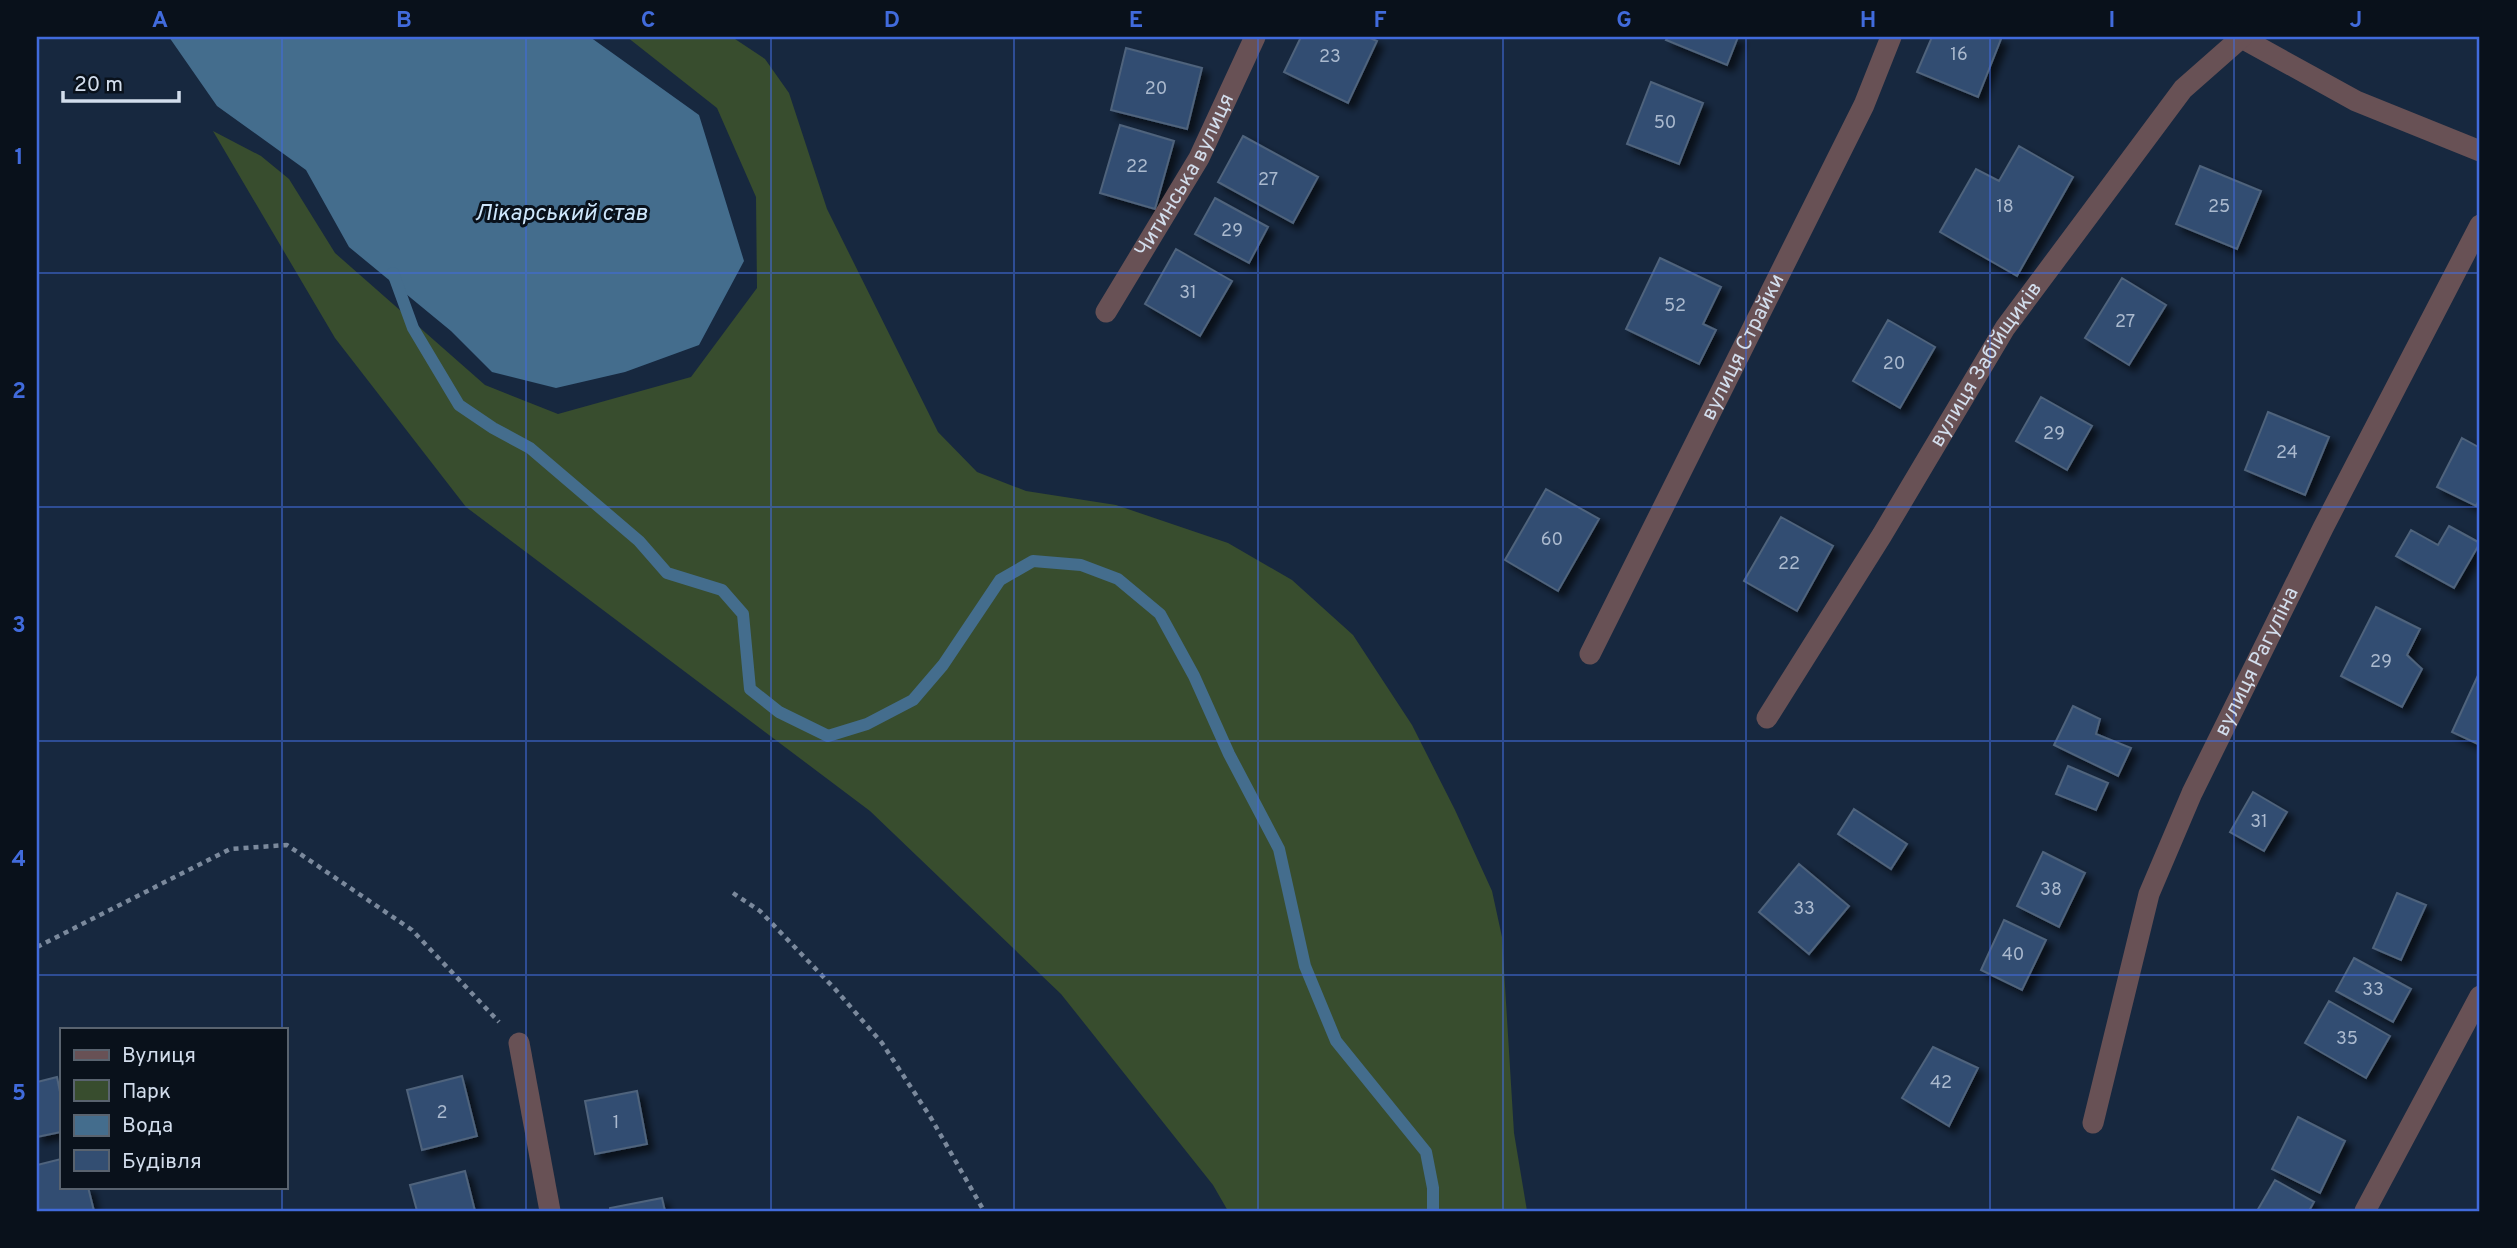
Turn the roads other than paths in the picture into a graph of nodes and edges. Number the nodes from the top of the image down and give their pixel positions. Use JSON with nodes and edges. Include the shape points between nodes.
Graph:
{"nodes":[{"id":1,"x":1255,"y":37,"type":"edge"},
{"id":2,"x":1891,"y":37,"type":"edge"},
{"id":3,"x":2241,"y":37,"type":"edge"},
{"id":4,"x":2480,"y":151,"type":"edge"},
{"id":5,"x":2480,"y":225,"type":"edge"},
{"id":6,"x":1106,"y":312,"type":"dead end"},
{"id":7,"x":1590,"y":654,"type":"dead end"},
{"id":8,"x":1767,"y":718,"type":"dead end"},
{"id":9,"x":2480,"y":996,"type":"edge"},
{"id":10,"x":519,"y":1043,"type":"road end"},
{"id":11,"x":2093,"y":1123,"type":"dead end"},
{"id":12,"x":550,"y":1211,"type":"edge"},
{"id":13,"x":2365,"y":1211,"type":"edge"}],
"edges":[{"from":1,"to":6,"type":"street","name":"Читинська вулиця","via":[[1199,158]]},
{"from":2,"to":7,"type":"street","name":"вулиця Страйки","via":[[1864,105]]},
{"from":3,"to":4,"type":"street","via":[[2356,101]]},
{"from":3,"to":8,"type":"street","name":"вулиця Забійщиків","via":[[2183,89],[2005,328]]},
{"from":5,"to":11,"type":"street","name":"вулиця Рагуліна","via":[[2192,793],[2149,894]]},
{"from":9,"to":13,"type":"street"},
{"from":10,"to":12,"type":"street"}]}
